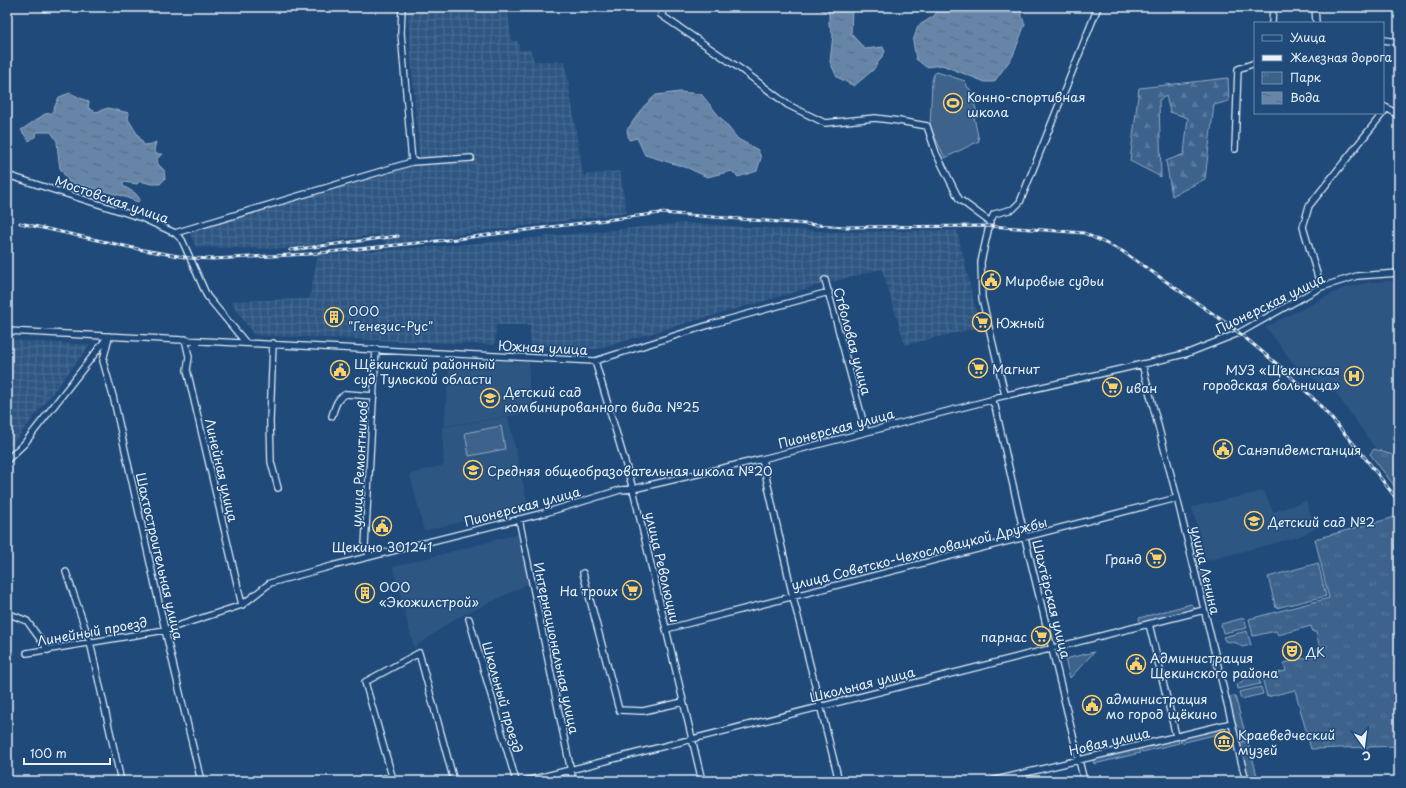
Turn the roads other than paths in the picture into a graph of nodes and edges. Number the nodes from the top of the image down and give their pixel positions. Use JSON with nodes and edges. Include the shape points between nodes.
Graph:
{"nodes":[{"id":1,"x":402,"y":7,"type":"edge"},
{"id":2,"x":665,"y":7,"type":"edge"},
{"id":3,"x":1098,"y":7,"type":"edge"},
{"id":4,"x":1273,"y":7,"type":"edge"},
{"id":5,"x":1315,"y":7,"type":"edge"},
{"id":6,"x":1272,"y":22,"type":"edge"},
{"id":7,"x":1316,"y":22,"type":"edge"},
{"id":8,"x":1384,"y":40,"type":"edge"},
{"id":9,"x":1399,"y":42,"type":"edge"},
{"id":10,"x":1254,"y":63,"type":"edge"},
{"id":11,"x":1385,"y":107,"type":"edge"},
{"id":12,"x":1380,"y":114,"type":"edge"},
{"id":13,"x":1399,"y":115,"type":"edge"},
{"id":14,"x":1235,"y":149,"type":"dead end"},
{"id":15,"x":471,"y":158,"type":"dead end"},
{"id":16,"x":412,"y":162,"type":"junction"},
{"id":17,"x":7,"y":174,"type":"edge"},
{"id":18,"x":990,"y":224,"type":"junction"},
{"id":19,"x":176,"y":233,"type":"junction"},
{"id":20,"x":1399,"y":273,"type":"edge"},
{"id":21,"x":825,"y":280,"type":"dead end"},
{"id":22,"x":1321,"y":287,"type":"junction"},
{"id":23,"x":829,"y":292,"type":"junction"},
{"id":24,"x":7,"y":331,"type":"edge"},
{"id":25,"x":109,"y":336,"type":"junction"},
{"id":26,"x":185,"y":339,"type":"junction"},
{"id":27,"x":246,"y":342,"type":"junction"},
{"id":28,"x":273,"y":343,"type":"junction"},
{"id":29,"x":376,"y":349,"type":"junction"},
{"id":30,"x":595,"y":361,"type":"junction"},
{"id":31,"x":1142,"y":364,"type":"junction"},
{"id":32,"x":1005,"y":395,"type":"junction"},
{"id":33,"x":374,"y":396,"type":"junction"},
{"id":34,"x":991,"y":400,"type":"junction"},
{"id":35,"x":332,"y":416,"type":"dead end"},
{"id":36,"x":866,"y":432,"type":"junction"},
{"id":37,"x":762,"y":459,"type":"junction"},
{"id":38,"x":7,"y":460,"type":"edge"},
{"id":39,"x":278,"y":488,"type":"dead end"},
{"id":40,"x":633,"y":489,"type":"junction"},
{"id":41,"x":1178,"y":498,"type":"junction"},
{"id":42,"x":519,"y":518,"type":"junction"},
{"id":43,"x":1025,"y":538,"type":"junction"},
{"id":44,"x":370,"y":556,"type":"junction"},
{"id":45,"x":66,"y":572,"type":"dead end"},
{"id":46,"x":583,"y":573,"type":"dead end"},
{"id":47,"x":270,"y":583,"type":"joint"},
{"id":48,"x":793,"y":597,"type":"junction"},
{"id":49,"x":242,"y":605,"type":"junction"},
{"id":50,"x":1204,"y":610,"type":"junction"},
{"id":51,"x":7,"y":613,"type":"edge"},
{"id":52,"x":469,"y":619,"type":"dead end"},
{"id":53,"x":1148,"y":624,"type":"junction"},
{"id":54,"x":666,"y":629,"type":"junction"},
{"id":55,"x":165,"y":630,"type":"junction"},
{"id":56,"x":90,"y":642,"type":"junction"},
{"id":57,"x":1053,"y":648,"type":"junction"},
{"id":58,"x":48,"y":650,"type":"junction"},
{"id":59,"x":27,"y":653,"type":"dead end"},
{"id":60,"x":683,"y":702,"type":"junction"},
{"id":61,"x":820,"y":706,"type":"junction"},
{"id":62,"x":1232,"y":723,"type":"junction"},
{"id":63,"x":1176,"y":736,"type":"junction"},
{"id":64,"x":692,"y":739,"type":"junction"},
{"id":65,"x":1078,"y":759,"type":"junction"},
{"id":66,"x":571,"y":770,"type":"junction"},
{"id":67,"x":120,"y":781,"type":"edge"},
{"id":68,"x":201,"y":781,"type":"edge"},
{"id":69,"x":373,"y":781,"type":"edge"},
{"id":70,"x":454,"y":781,"type":"edge"},
{"id":71,"x":516,"y":781,"type":"edge"},
{"id":72,"x":526,"y":781,"type":"edge"},
{"id":73,"x":573,"y":781,"type":"edge"},
{"id":74,"x":702,"y":781,"type":"edge"},
{"id":75,"x":838,"y":781,"type":"edge"},
{"id":76,"x":992,"y":781,"type":"edge"},
{"id":77,"x":1084,"y":781,"type":"edge"},
{"id":78,"x":1246,"y":781,"type":"edge"}],
"edges":[{"from":1,"to":16,"type":"street","via":[[400,33]]},
{"from":2,"to":18,"type":"street","via":[[661,15],[678,28],[742,70],[788,105],[825,123],[875,118],[927,126],[936,153],[959,199]]},
{"from":3,"to":18,"type":"street","via":[[1020,202],[1013,209],[994,214]]},
{"from":4,"to":6,"type":"street"},
{"from":5,"to":7,"type":"street"},
{"from":8,"to":9,"type":"street"},
{"from":10,"to":14,"type":"street","via":[[1238,69]]},
{"from":11,"to":13,"type":"street"},
{"from":12,"to":22,"type":"street","via":[[1309,206],[1303,227]]},
{"from":15,"to":16,"type":"street"},
{"from":16,"to":19,"type":"street"},
{"from":17,"to":19,"type":"street","name":"Мостовская улица","via":[[142,218]]},
{"from":18,"to":32,"type":"street","via":[[981,262],[982,298]]},
{"from":19,"to":27,"type":"street","name":"Мостовская улица","via":[[182,240],[207,296]]},
{"from":20,"to":22,"type":"street","name":"Пионерская улица","via":[[1357,276]]},
{"from":21,"to":23,"type":"street","name":"Стволовая улица"},
{"from":22,"to":31,"type":"street","name":"Пионерская улица","via":[[1239,333],[1188,353]]},
{"from":23,"to":30,"type":"street","name":"Южная улица","via":[[712,324]]},
{"from":23,"to":36,"type":"street","name":"Стволовая улица"},
{"from":24,"to":25,"type":"street","name":"Южная улица"},
{"from":25,"to":26,"type":"street","name":"Южная улица"},
{"from":25,"to":38,"type":"street","via":[[24,444]]},
{"from":25,"to":55,"type":"street","name":"Шахтостроительная улица","via":[[103,361]]},
{"from":26,"to":27,"type":"street","name":"Южная улица"},
{"from":26,"to":49,"type":"street","name":"Линейная улица","via":[[189,357],[187,370]]},
{"from":27,"to":28,"type":"street","name":"Южная улица"},
{"from":28,"to":29,"type":"street","name":"Южная улица"},
{"from":28,"to":39,"type":"street","via":[[271,462]]},
{"from":29,"to":30,"type":"street","name":"Южная улица"},
{"from":29,"to":33,"type":"street","name":"улица Ремонтников"},
{"from":30,"to":40,"type":"street","name":"улица Революции"},
{"from":31,"to":32,"type":"street","name":"Пионерская улица"},
{"from":31,"to":41,"type":"street","name":"улица Ленина"},
{"from":32,"to":34,"type":"street","name":"Пионерская улица"},
{"from":33,"to":35,"type":"street","via":[[343,395],[337,402]]},
{"from":33,"to":44,"type":"street","name":"улица Ремонтников","via":[[365,546]]},
{"from":34,"to":36,"type":"street","name":"Пионерская улица"},
{"from":34,"to":43,"type":"street","name":"Шахтёрская улица","via":[[995,406]]},
{"from":36,"to":37,"type":"street","name":"Пионерская улица"},
{"from":37,"to":40,"type":"street","name":"Пионерская улица"},
{"from":37,"to":48,"type":"street"},
{"from":40,"to":42,"type":"street","name":"Пионерская улица","via":[[620,490]]},
{"from":40,"to":54,"type":"street","name":"улица Революции"},
{"from":41,"to":43,"type":"street","name":"улица Советско-Чехословацкой Дружбы"},
{"from":41,"to":50,"type":"street","name":"улица Ленина"},
{"from":42,"to":44,"type":"street","name":"Пионерская улица"},
{"from":42,"to":66,"type":"street","name":"Интернациональная улица"},
{"from":43,"to":48,"type":"street","name":"улица Советско-Чехословацкой Дружбы"},
{"from":43,"to":57,"type":"street","name":"Шахтёрская улица"},
{"from":44,"to":47,"type":"street","name":"Пионерская улица"},
{"from":45,"to":56,"type":"street"},
{"from":46,"to":60,"type":"street","via":[[619,710],[643,711]]},
{"from":47,"to":49,"type":"street","name":"Линейный проезд"},
{"from":48,"to":54,"type":"street","name":"улица Советско-Чехословацкой Дружбы"},
{"from":48,"to":61,"type":"street"},
{"from":49,"to":55,"type":"street","name":"Линейный проезд"},
{"from":50,"to":53,"type":"street","name":"Школьная улица"},
{"from":50,"to":62,"type":"street","name":"улица Ленина"},
{"from":51,"to":58,"type":"street","via":[[27,621]]},
{"from":52,"to":71,"type":"street","name":"Школьный проезд"},
{"from":53,"to":57,"type":"street","name":"Школьная улица"},
{"from":53,"to":63,"type":"street"},
{"from":54,"to":60,"type":"street","name":"улица Революции"},
{"from":55,"to":56,"type":"street","name":"Линейный проезд"},
{"from":55,"to":68,"type":"street","name":"Шахтостроительная улица"},
{"from":56,"to":58,"type":"street","name":"Линейный проезд"},
{"from":56,"to":67,"type":"street"},
{"from":57,"to":61,"type":"street","name":"Школьная улица"},
{"from":57,"to":65,"type":"street","name":"Шахтёрская улица"},
{"from":58,"to":59,"type":"street","name":"Линейный проезд"},
{"from":60,"to":64,"type":"street","name":"улица Революции"},
{"from":61,"to":64,"type":"street","name":"Школьная улица"},
{"from":61,"to":75,"type":"street"},
{"from":62,"to":63,"type":"street","name":"Новая улица"},
{"from":62,"to":78,"type":"street","name":"улица Ленина"},
{"from":63,"to":65,"type":"street","name":"Новая улица"},
{"from":64,"to":66,"type":"street","name":"Школьная улица"},
{"from":64,"to":74,"type":"street","name":"улица Революции"},
{"from":65,"to":76,"type":"street","name":"Новая улица"},
{"from":65,"to":77,"type":"street","name":"Шахтёрская улица"},
{"from":66,"to":72,"type":"street","name":"Школьная улица"},
{"from":66,"to":73,"type":"street","name":"Интернациональная улица"},
{"from":69,"to":70,"type":"street","via":[[392,776],[365,682],[419,652]]}]}
